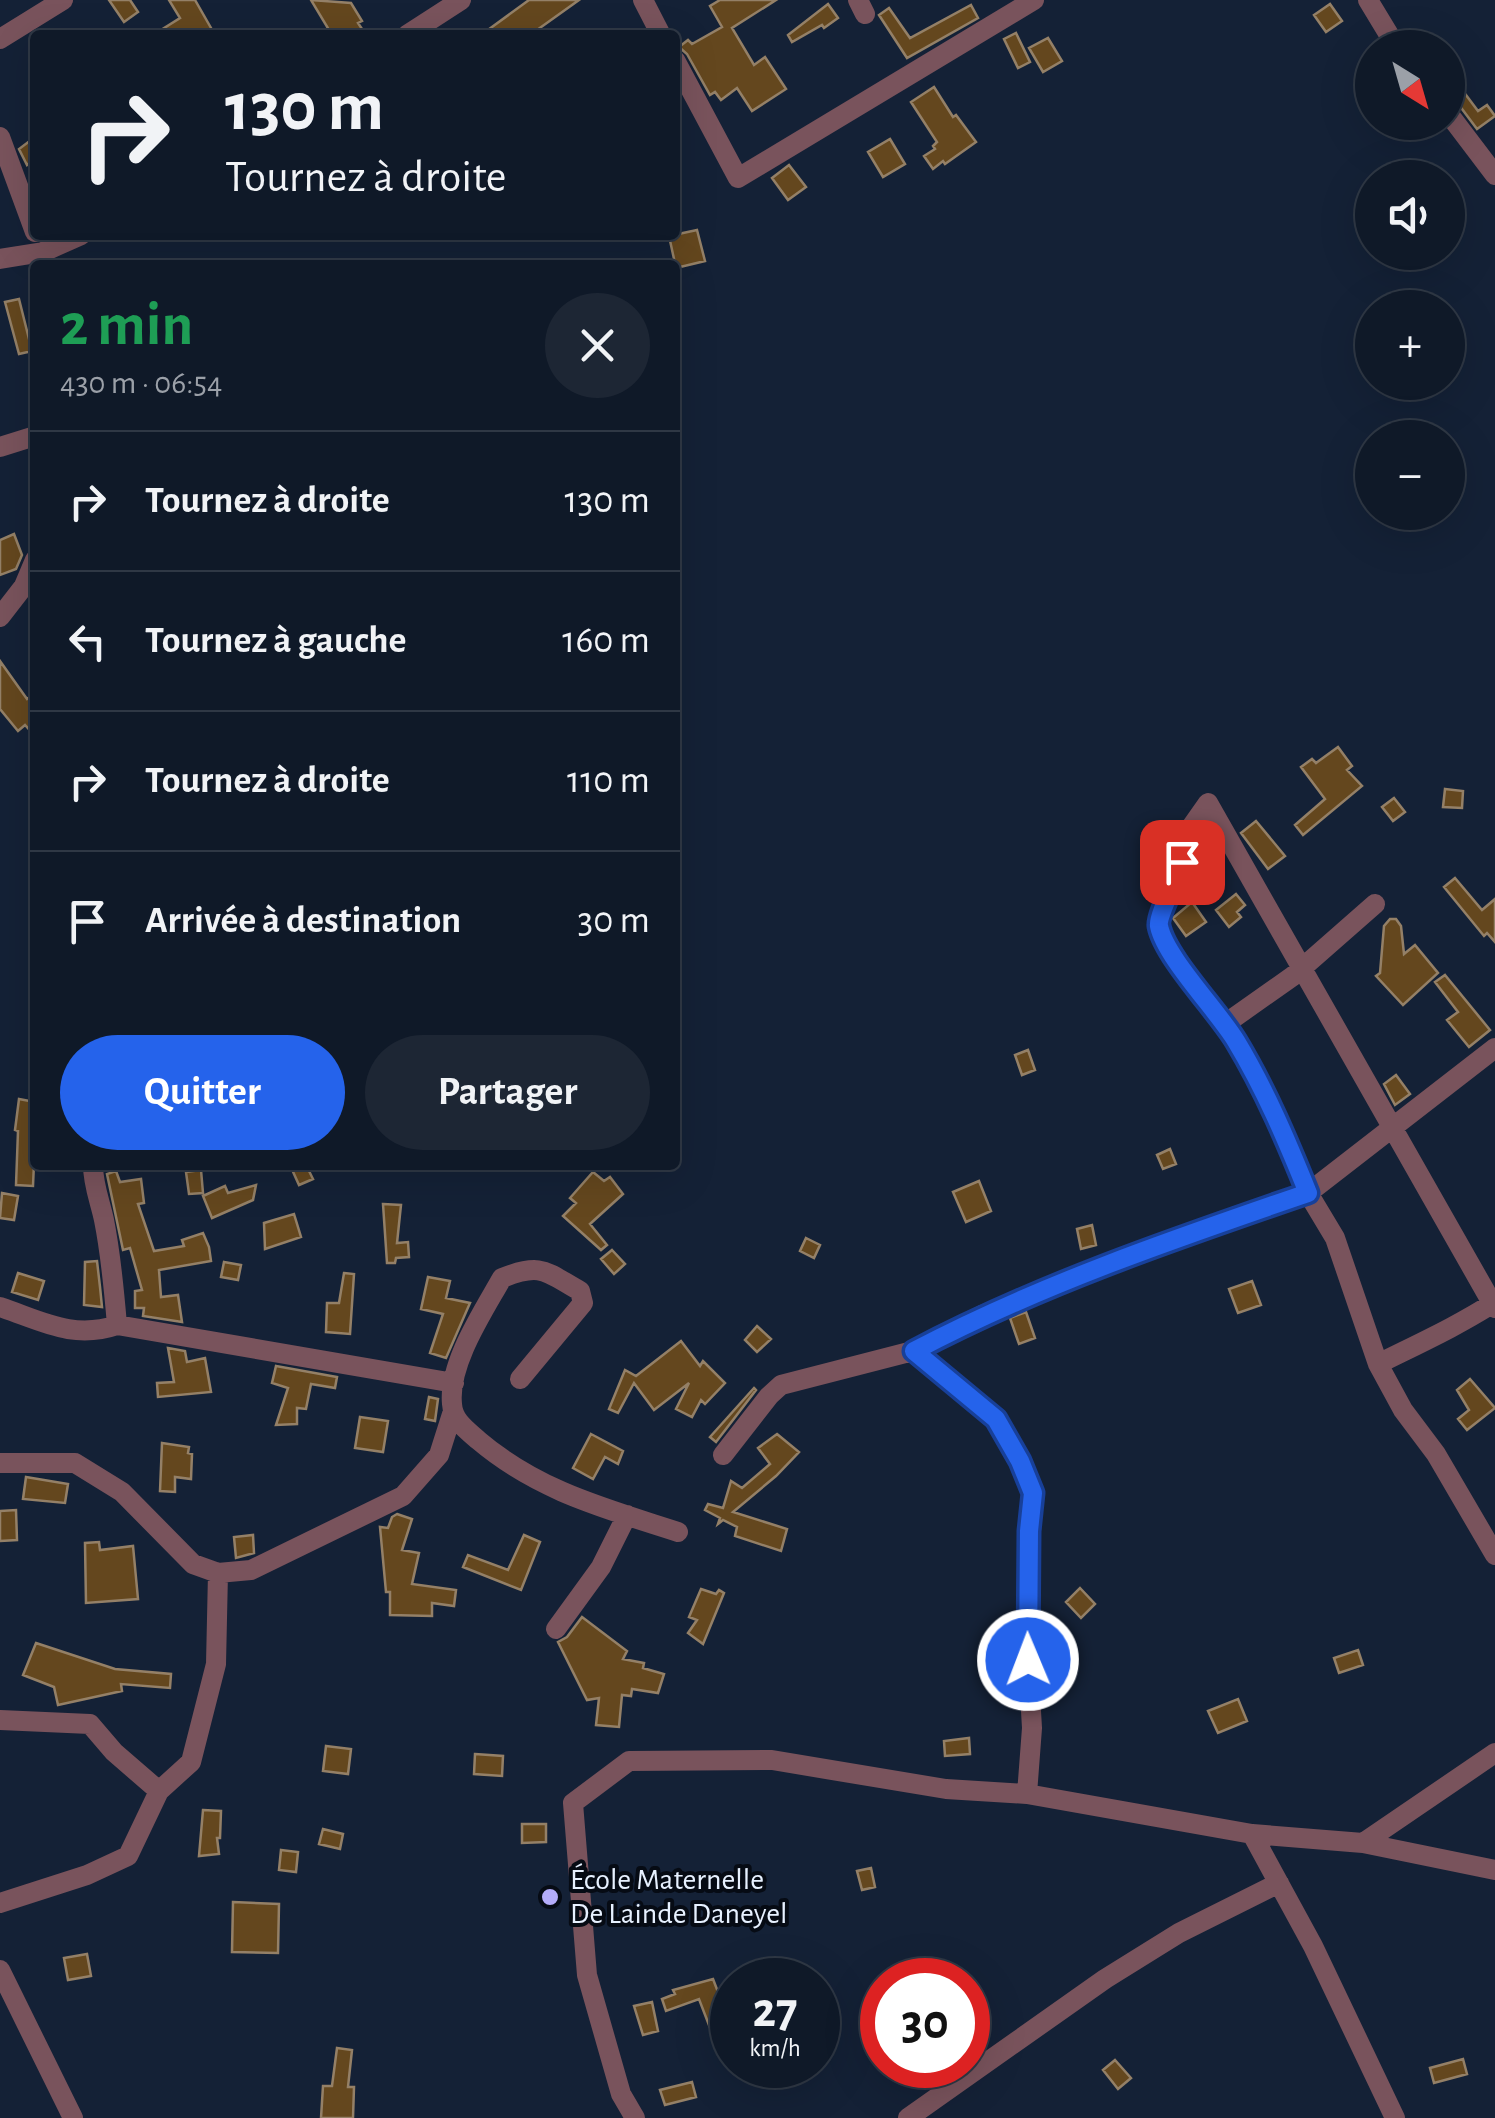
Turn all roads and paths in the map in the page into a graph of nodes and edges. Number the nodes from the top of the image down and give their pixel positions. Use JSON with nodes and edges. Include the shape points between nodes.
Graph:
{"nodes":[{"id":1,"x":63,"y":0,"type":"edge"},
{"id":2,"x":462,"y":0,"type":"edge"},
{"id":3,"x":642,"y":0,"type":"edge"},
{"id":4,"x":1034,"y":0,"type":"edge"},
{"id":5,"x":1368,"y":0,"type":"edge"},
{"id":6,"x":415,"y":30,"type":"edge"},
{"id":7,"x":658,"y":30,"type":"edge"},
{"id":8,"x":1387,"y":30,"type":"edge"},
{"id":9,"x":0,"y":39,"type":"edge"},
{"id":10,"x":680,"y":69,"type":"edge"},
{"id":11,"x":1465,"y":135,"type":"edge"},
{"id":12,"x":0,"y":137,"type":"edge"},
{"id":13,"x":1495,"y":174,"type":"edge"},
{"id":14,"x":30,"y":219,"type":"edge"},
{"id":15,"x":40,"y":246,"type":"edge"},
{"id":16,"x":0,"y":259,"type":"edge"},
{"id":17,"x":30,"y":438,"type":"edge"},
{"id":18,"x":0,"y":448,"type":"edge"},
{"id":19,"x":30,"y":572,"type":"edge"},
{"id":20,"x":0,"y":617,"type":"edge"},
{"id":21,"x":1375,"y":904,"type":"dead end"},
{"id":22,"x":1302,"y":968,"type":"junction"},
{"id":23,"x":1225,"y":1024,"type":"junction"},
{"id":24,"x":1495,"y":1048,"type":"edge"},
{"id":25,"x":1394,"y":1130,"type":"junction"},
{"id":26,"x":94,"y":1170,"type":"edge"},
{"id":27,"x":1308,"y":1193,"type":"junction"},
{"id":28,"x":1494,"y":1304,"type":"edge"},
{"id":29,"x":0,"y":1307,"type":"edge"},
{"id":30,"x":117,"y":1324,"type":"junction"},
{"id":31,"x":914,"y":1351,"type":"junction"},
{"id":32,"x":1378,"y":1364,"type":"junction"},
{"id":33,"x":520,"y":1379,"type":"dead end"},
{"id":34,"x":454,"y":1382,"type":"junction"},
{"id":35,"x":453,"y":1412,"type":"junction"},
{"id":36,"x":723,"y":1455,"type":"dead end"},
{"id":37,"x":0,"y":1463,"type":"edge"},
{"id":38,"x":627,"y":1515,"type":"junction"},
{"id":39,"x":678,"y":1532,"type":"dead end"},
{"id":40,"x":1495,"y":1555,"type":"edge"},
{"id":41,"x":218,"y":1573,"type":"junction"},
{"id":42,"x":556,"y":1629,"type":"dead end"},
{"id":43,"x":0,"y":1720,"type":"edge"},
{"id":44,"x":1495,"y":1752,"type":"edge"},
{"id":45,"x":158,"y":1792,"type":"junction"},
{"id":46,"x":1027,"y":1794,"type":"junction"},
{"id":47,"x":1252,"y":1834,"type":"junction"},
{"id":48,"x":1364,"y":1843,"type":"junction"},
{"id":49,"x":1495,"y":1870,"type":"edge"},
{"id":50,"x":1279,"y":1883,"type":"junction"},
{"id":51,"x":0,"y":1902,"type":"edge"},
{"id":52,"x":0,"y":1970,"type":"edge"},
{"id":53,"x":917,"y":2116,"type":"edge"},
{"id":54,"x":72,"y":2118,"type":"edge"},
{"id":55,"x":635,"y":2118,"type":"edge"},
{"id":56,"x":1395,"y":2118,"type":"edge"}],
"edges":[{"from":1,"to":9,"type":"street"},
{"from":2,"to":6,"type":"street"},
{"from":3,"to":7,"type":"street"},
{"from":4,"to":10,"type":"street","via":[[738,178]]},
{"from":5,"to":8,"type":"street"},
{"from":11,"to":13,"type":"street"},
{"from":12,"to":14,"type":"street"},
{"from":15,"to":16,"type":"street"},
{"from":17,"to":18,"type":"street"},
{"from":19,"to":20,"type":"street"},
{"from":21,"to":22,"type":"street"},
{"from":22,"to":23,"type":"street"},
{"from":22,"to":23,"type":"street","via":[[1208,803],[1189,830],[1159,930]]},
{"from":22,"to":25,"type":"street"},
{"from":23,"to":27,"type":"street"},
{"from":24,"to":25,"type":"street"},
{"from":25,"to":27,"type":"street"},
{"from":25,"to":28,"type":"street"},
{"from":26,"to":30,"type":"street"},
{"from":27,"to":31,"type":"street","via":[[1088,1272]]},
{"from":27,"to":32,"type":"street","via":[[1334,1238]]},
{"from":28,"to":32,"type":"street"},
{"from":29,"to":30,"type":"street","via":[[77,1332]]},
{"from":30,"to":34,"type":"street"},
{"from":31,"to":36,"type":"street","via":[[781,1385]]},
{"from":31,"to":46,"type":"street","via":[[996,1419],[1033,1493]]},
{"from":32,"to":40,"type":"street"},
{"from":33,"to":34,"type":"street","via":[[583,1303],[580,1291],[554,1273],[523,1270],[502,1278],[466,1343]]},
{"from":34,"to":35,"type":"street"},
{"from":35,"to":38,"type":"street","via":[[508,1465],[540,1484]]},
{"from":35,"to":41,"type":"street","via":[[439,1455],[403,1496],[251,1570]]},
{"from":37,"to":41,"type":"street","via":[[75,1463],[122,1492],[193,1564]]},
{"from":38,"to":39,"type":"street"},
{"from":38,"to":42,"type":"street","via":[[601,1568]]},
{"from":41,"to":45,"type":"street","via":[[216,1664],[191,1762]]},
{"from":43,"to":45,"type":"street","via":[[90,1724]]},
{"from":44,"to":48,"type":"street"},
{"from":45,"to":51,"type":"street","via":[[128,1856]]},
{"from":46,"to":47,"type":"street"},
{"from":46,"to":55,"type":"street","via":[[946,1789],[772,1760],[690,1758],[629,1761],[574,1803],[588,1975],[621,2094]]},
{"from":47,"to":48,"type":"street"},
{"from":47,"to":50,"type":"street"},
{"from":48,"to":49,"type":"street"},
{"from":50,"to":53,"type":"street","via":[[1105,1979]]},
{"from":50,"to":56,"type":"street"},
{"from":52,"to":54,"type":"street"}]}
